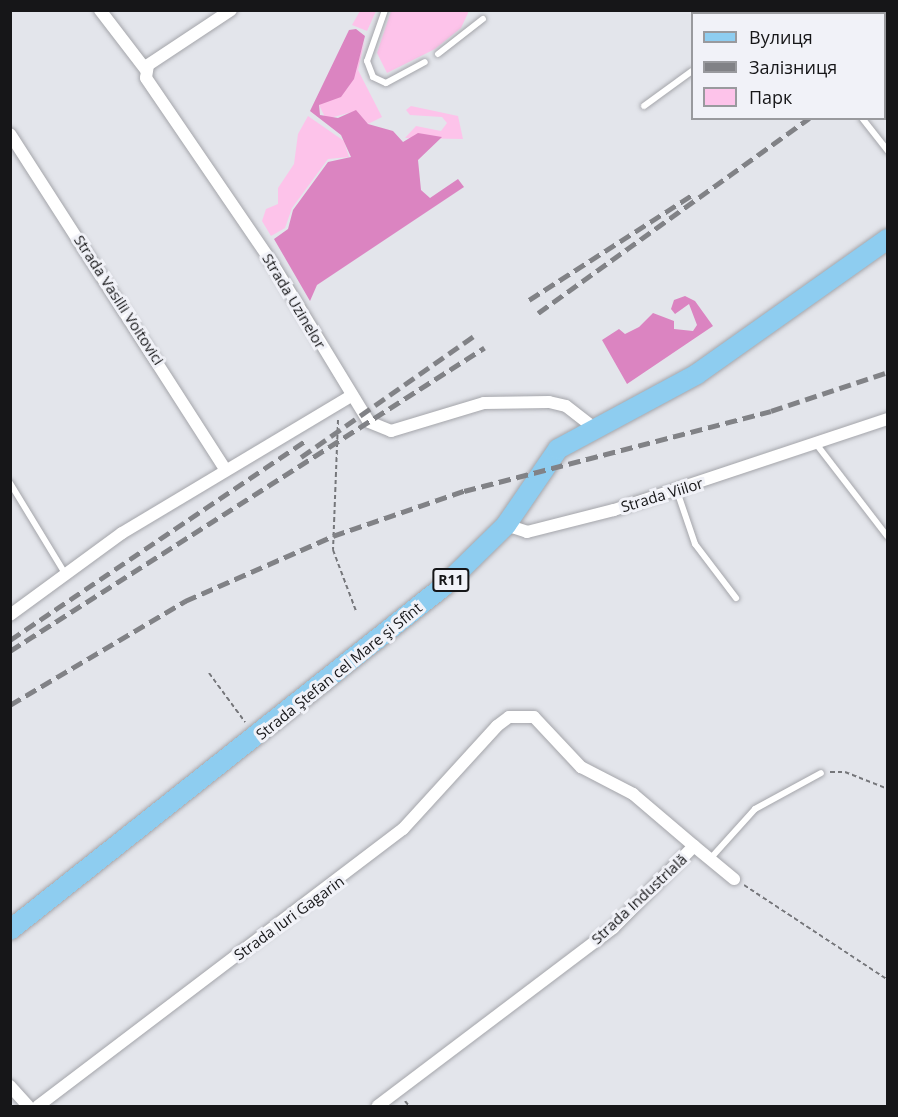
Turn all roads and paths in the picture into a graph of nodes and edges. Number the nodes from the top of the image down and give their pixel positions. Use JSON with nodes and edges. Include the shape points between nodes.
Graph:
{"nodes":[{"id":1,"x":100,"y":10,"type":"edge"},
{"id":2,"x":231,"y":10,"type":"edge"},
{"id":3,"x":385,"y":10,"type":"edge"},
{"id":4,"x":483,"y":19,"type":"dead end"},
{"id":5,"x":438,"y":54,"type":"dead end"},
{"id":6,"x":425,"y":62,"type":"dead end"},
{"id":7,"x":146,"y":70,"type":"junction"},
{"id":8,"x":691,"y":72,"type":"edge"},
{"id":9,"x":644,"y":106,"type":"dead end"},
{"id":10,"x":864,"y":120,"type":"edge"},
{"id":11,"x":10,"y":134,"type":"edge"},
{"id":12,"x":888,"y":151,"type":"edge"},
{"id":13,"x":888,"y":239,"type":"edge"},
{"id":14,"x":351,"y":396,"type":"junction"},
{"id":15,"x":337,"y":405,"type":"junction"},
{"id":16,"x":888,"y":419,"type":"edge"},
{"id":17,"x":592,"y":426,"type":"junction"},
{"id":18,"x":817,"y":445,"type":"junction"},
{"id":19,"x":225,"y":469,"type":"junction"},
{"id":20,"x":10,"y":483,"type":"edge"},
{"id":21,"x":676,"y":491,"type":"junction"},
{"id":22,"x":506,"y":525,"type":"junction"},
{"id":23,"x":887,"y":537,"type":"edge"},
{"id":24,"x":67,"y":575,"type":"junction"},
{"id":25,"x":736,"y":598,"type":"dead end"},
{"id":26,"x":356,"y":611,"type":"dead end"},
{"id":27,"x":10,"y":615,"type":"edge"},
{"id":28,"x":209,"y":674,"type":"dead end"},
{"id":29,"x":522,"y":714,"type":"joint"},
{"id":30,"x":256,"y":737,"type":"junction"},
{"id":31,"x":821,"y":773,"type":"joint"},
{"id":32,"x":888,"y":789,"type":"edge"},
{"id":33,"x":694,"y":846,"type":"junction"},
{"id":34,"x":710,"y":859,"type":"junction"},
{"id":35,"x":734,"y":879,"type":"joint"},
{"id":36,"x":10,"y":930,"type":"edge"},
{"id":37,"x":888,"y":980,"type":"edge"},
{"id":38,"x":10,"y":1086,"type":"edge"},
{"id":39,"x":28,"y":1107,"type":"edge"},
{"id":40,"x":38,"y":1107,"type":"edge"},
{"id":41,"x":378,"y":1107,"type":"edge"}],
"edges":[{"from":1,"to":7,"type":"street","name":"Strada Uzinelor"},
{"from":2,"to":7,"type":"street"},
{"from":3,"to":6,"type":"lane","via":[[367,61],[373,77],[386,83]]},
{"from":4,"to":5,"type":"lane"},
{"from":7,"to":14,"type":"street","name":"Strada Uzinelor","via":[[153,93],[266,253]]},
{"from":8,"to":9,"type":"lane"},
{"from":10,"to":12,"type":"lane"},
{"from":11,"to":19,"type":"street","name":"Strada Vasilii Voitovici"},
{"from":13,"to":17,"type":"main road","name":"Strada Ştefan cel Mare şi Sfînt","number":"R11","via":[[697,374]]},
{"from":14,"to":15,"type":"street"},
{"from":14,"to":17,"type":"street","name":"Strada Uzinelor","via":[[369,422],[384,430],[497,402],[558,403]]},
{"from":15,"to":19,"type":"street"},
{"from":15,"to":26,"type":"path","via":[[340,468],[333,550]]},
{"from":16,"to":18,"type":"street","name":"Strada Viilor"},
{"from":17,"to":22,"type":"main road","name":"Strada Ştefan cel Mare şi Sfînt","number":"R11","via":[[558,449]]},
{"from":18,"to":21,"type":"street","name":"Strada Viilor"},
{"from":18,"to":23,"type":"lane"},
{"from":19,"to":24,"type":"street"},
{"from":20,"to":24,"type":"lane"},
{"from":21,"to":22,"type":"street","name":"Strada Viilor","via":[[535,530]]},
{"from":21,"to":25,"type":"lane","via":[[695,544]]},
{"from":22,"to":30,"type":"main road","name":"Strada Ştefan cel Mare şi Sfînt","number":"R11","via":[[444,586]]},
{"from":24,"to":27,"type":"street"},
{"from":28,"to":30,"type":"path"},
{"from":29,"to":33,"type":"street","name":"Strada Industrială","via":[[542,723],[559,748],[581,767],[633,794]]},
{"from":29,"to":40,"type":"street","name":"Strada Iuri Gagarin","via":[[496,726],[452,782],[346,876]]},
{"from":30,"to":36,"type":"main road","name":"Strada Ştefan cel Mare şi Sfînt","number":"R11"},
{"from":31,"to":32,"type":"path","via":[[845,772]]},
{"from":31,"to":34,"type":"lane","via":[[755,809]]},
{"from":33,"to":34,"type":"street"},
{"from":33,"to":41,"type":"street","name":"Strada Industrială","via":[[613,927]]},
{"from":34,"to":35,"type":"street"},
{"from":35,"to":37,"type":"path"},
{"from":38,"to":39,"type":"street"}]}
